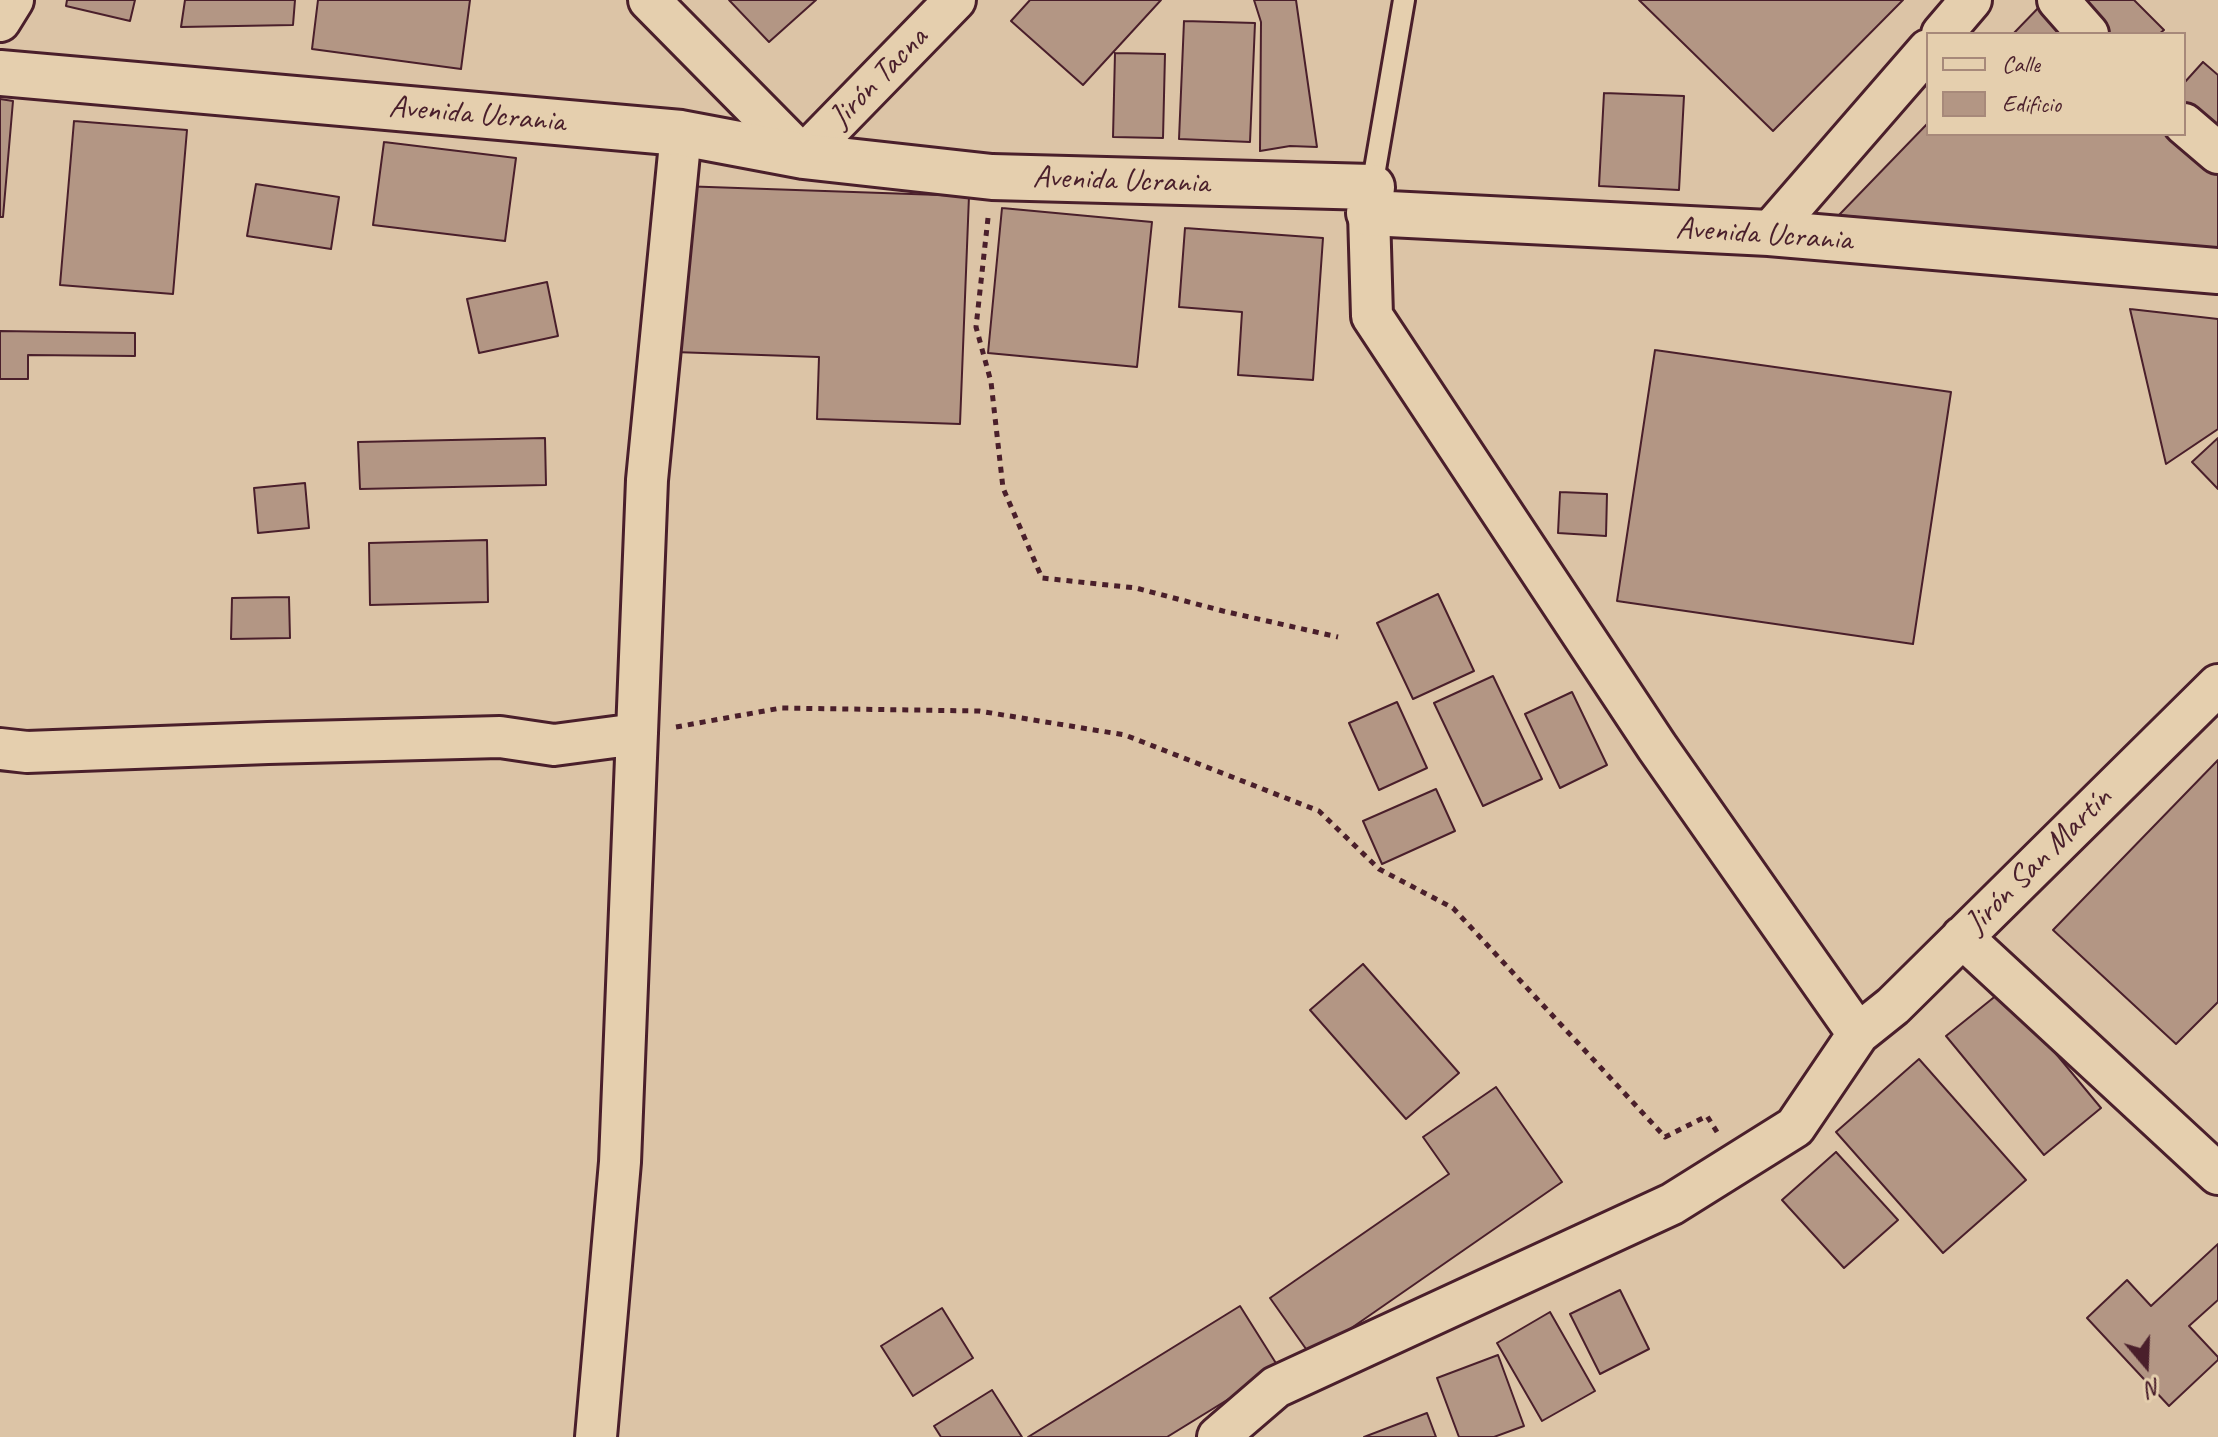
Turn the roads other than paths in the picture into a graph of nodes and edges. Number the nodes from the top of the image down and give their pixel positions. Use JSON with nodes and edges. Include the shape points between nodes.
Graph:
{"nodes":[{"id":1,"x":13,"y":0,"type":"edge"},
{"id":2,"x":649,"y":0,"type":"edge"},
{"id":3,"x":955,"y":0,"type":"edge"},
{"id":4,"x":1404,"y":0,"type":"edge"},
{"id":5,"x":1971,"y":0,"type":"edge"},
{"id":6,"x":2058,"y":0,"type":"edge"},
{"id":7,"x":0,"y":21,"type":"edge"},
{"id":8,"x":1944,"y":32,"type":"edge"},
{"id":9,"x":2086,"y":32,"type":"edge"},
{"id":10,"x":1926,"y":52,"type":"edge"},
{"id":11,"x":0,"y":73,"type":"edge"},
{"id":12,"x":2186,"y":126,"type":"edge"},
{"id":13,"x":681,"y":133,"type":"junction"},
{"id":14,"x":2218,"y":153,"type":"edge"},
{"id":15,"x":803,"y":156,"type":"junction"},
{"id":16,"x":1370,"y":200,"type":"junction"},
{"id":17,"x":1769,"y":233,"type":"junction"},
{"id":18,"x":2218,"y":271,"type":"edge"},
{"id":19,"x":2218,"y":685,"type":"edge"},
{"id":20,"x":637,"y":734,"type":"junction"},
{"id":21,"x":0,"y":749,"type":"edge"},
{"id":22,"x":1962,"y":937,"type":"junction"},
{"id":23,"x":1858,"y":1034,"type":"junction"},
{"id":24,"x":2218,"y":1174,"type":"edge"},
{"id":25,"x":596,"y":1437,"type":"edge"},
{"id":26,"x":1218,"y":1437,"type":"edge"}],
"edges":[{"from":1,"to":7,"type":"street"},
{"from":2,"to":15,"type":"street"},
{"from":3,"to":15,"type":"street","name":"Jirón Tacna"},
{"from":4,"to":16,"type":"lane"},
{"from":5,"to":8,"type":"street"},
{"from":6,"to":9,"type":"street"},
{"from":10,"to":17,"type":"street"},
{"from":11,"to":13,"type":"main road","name":"Avenida Ucrania"},
{"from":12,"to":14,"type":"street"},
{"from":13,"to":15,"type":"main road","name":"Avenida Ucrania"},
{"from":13,"to":20,"type":"street","via":[[647,480]]},
{"from":15,"to":16,"type":"main road","name":"Avenida Ucrania","via":[[992,177]]},
{"from":16,"to":17,"type":"main road","name":"Avenida Ucrania"},
{"from":16,"to":23,"type":"street","via":[[1372,316],[1657,747]]},
{"from":17,"to":18,"type":"main road","name":"Avenida Ucrania"},
{"from":19,"to":22,"type":"street","name":"Jirón San Martín"},
{"from":20,"to":21,"type":"street","via":[[554,745],[500,737]]},
{"from":20,"to":25,"type":"street","via":[[620,1162]]},
{"from":22,"to":23,"type":"street","name":"Jirón San Martín"},
{"from":22,"to":24,"type":"street"},
{"from":23,"to":26,"type":"street","name":"Jirón San Martín","via":[[1795,1127],[1672,1204],[1276,1387]]}]}
